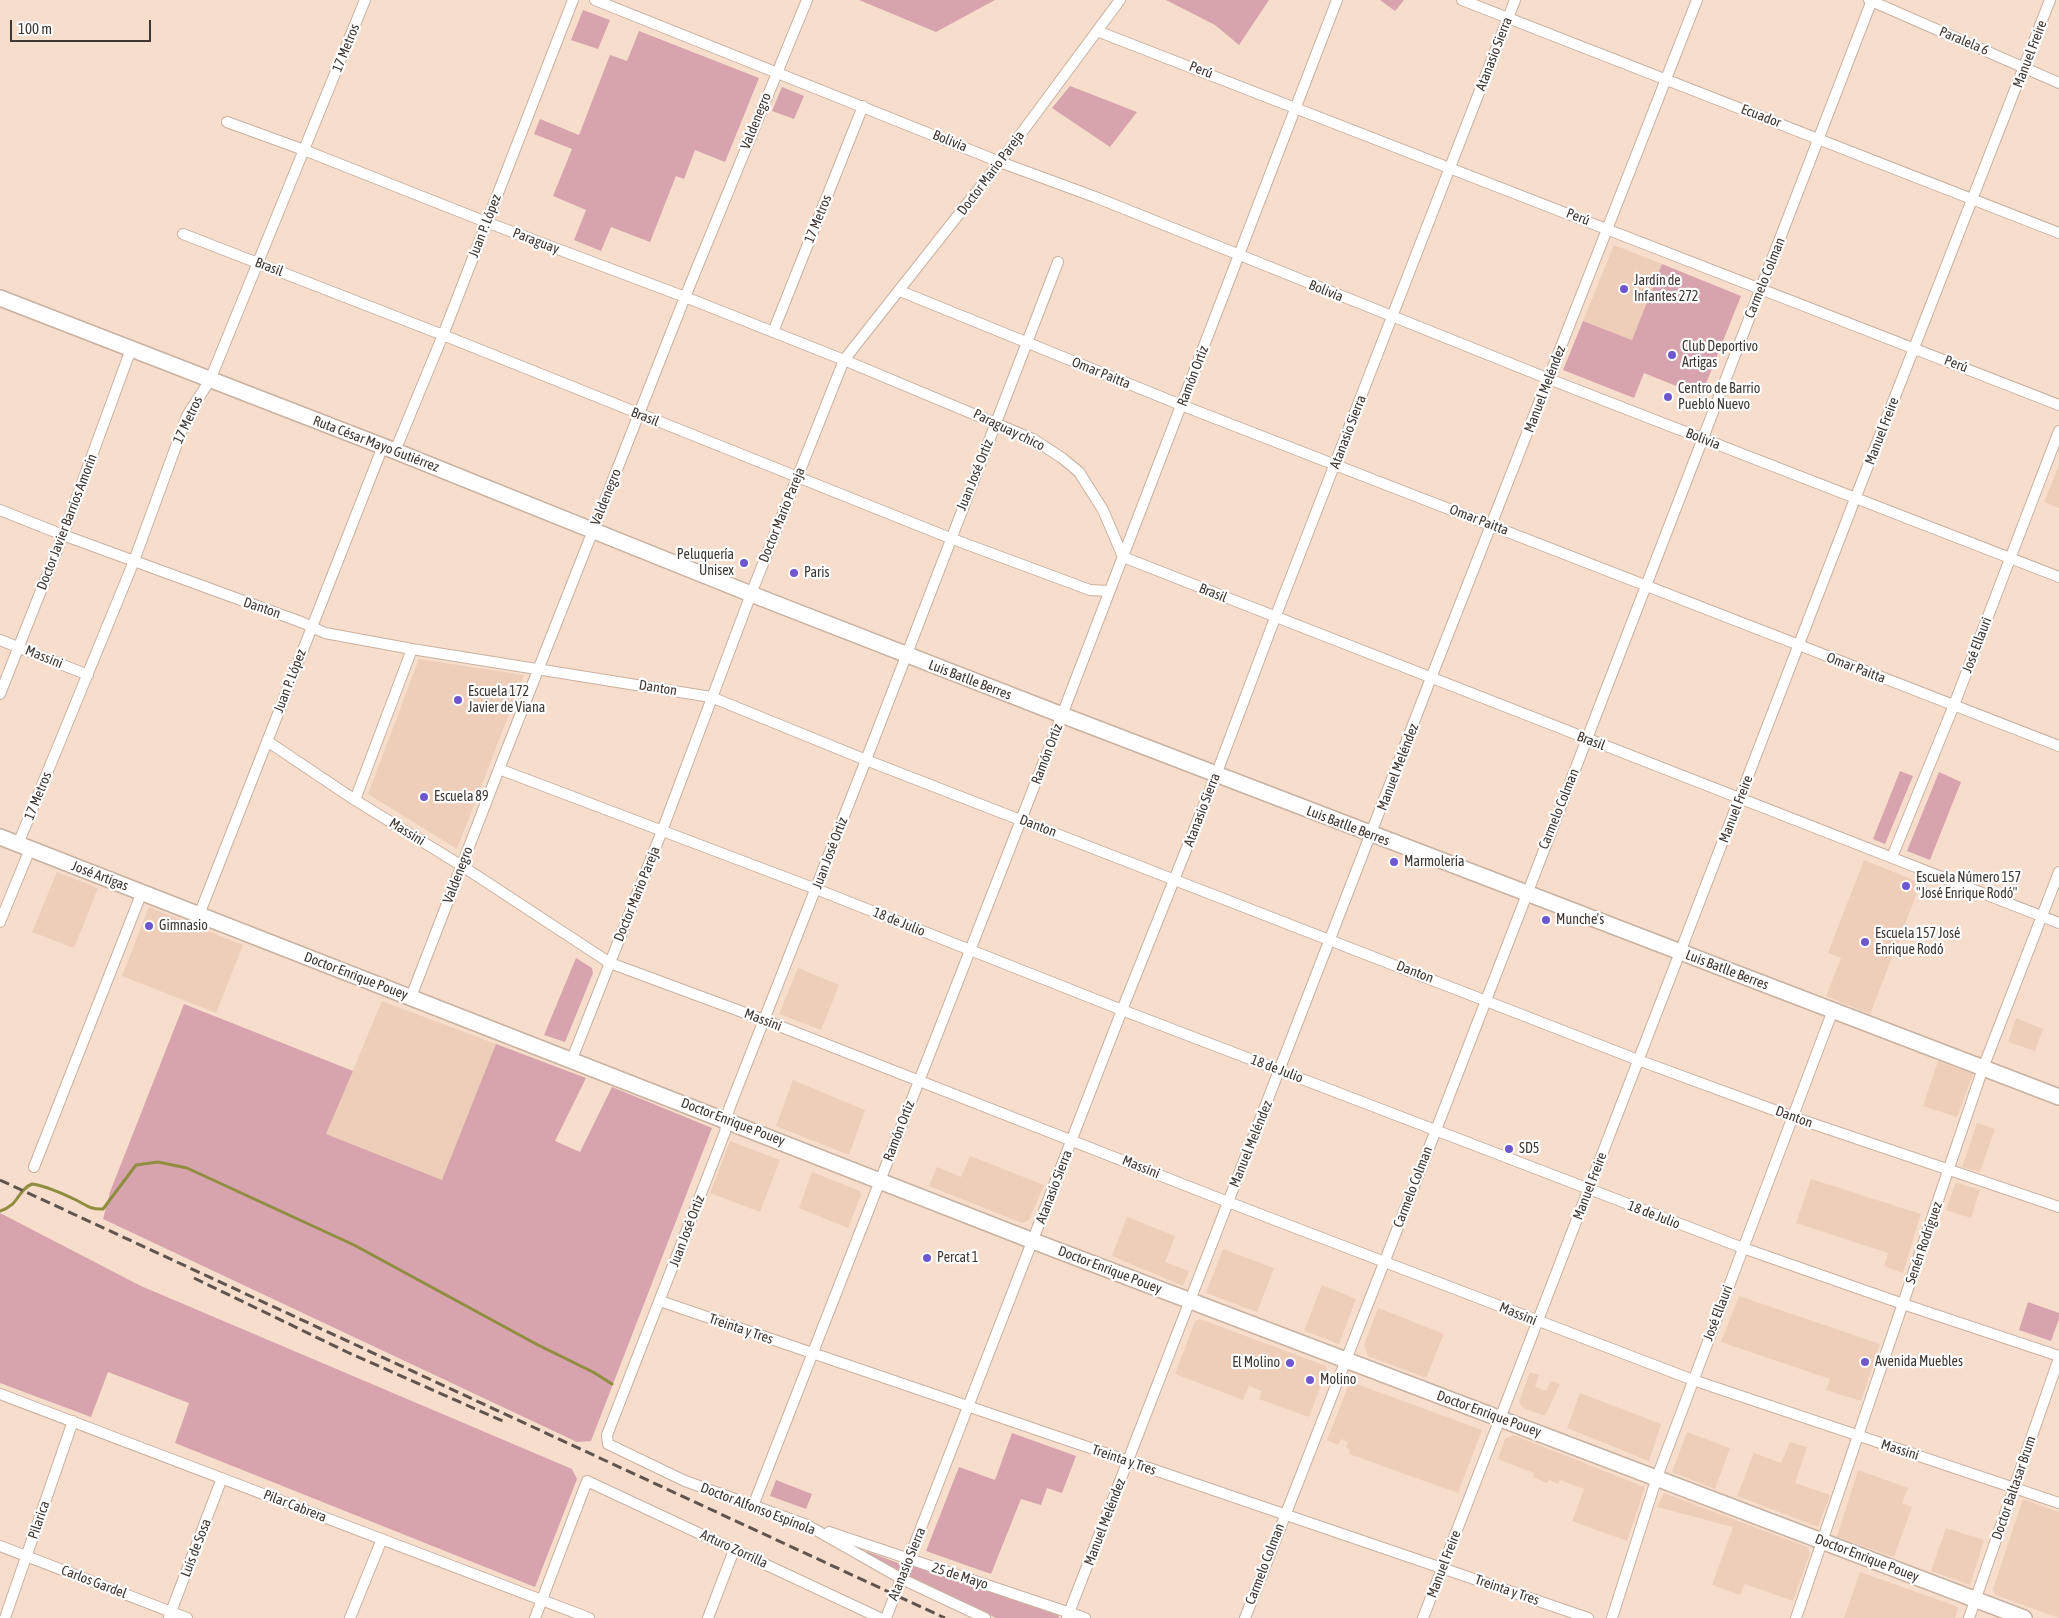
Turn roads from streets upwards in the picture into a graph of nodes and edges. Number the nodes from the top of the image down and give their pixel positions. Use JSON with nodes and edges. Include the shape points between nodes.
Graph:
{"nodes":[{"id":1,"x":365,"y":0,"type":"edge"},
{"id":2,"x":573,"y":0,"type":"edge"},
{"id":3,"x":595,"y":0,"type":"edge"},
{"id":4,"x":807,"y":0,"type":"edge"},
{"id":5,"x":1120,"y":0,"type":"edge"},
{"id":6,"x":1338,"y":0,"type":"edge"},
{"id":7,"x":1462,"y":0,"type":"edge"},
{"id":8,"x":1515,"y":0,"type":"edge"},
{"id":9,"x":1696,"y":0,"type":"edge"},
{"id":10,"x":1871,"y":0,"type":"edge"},
{"id":11,"x":2050,"y":0,"type":"edge"},
{"id":12,"x":1508,"y":19,"type":"junction"},
{"id":13,"x":1097,"y":31,"type":"junction"},
{"id":14,"x":2025,"y":67,"type":"junction"},
{"id":15,"x":776,"y":71,"type":"junction"},
{"id":16,"x":1664,"y":79,"type":"junction"},
{"id":17,"x":2059,"y":83,"type":"edge"},
{"id":18,"x":863,"y":106,"type":"junction"},
{"id":19,"x":1296,"y":107,"type":"junction"},
{"id":20,"x":227,"y":122,"type":"dead end"},
{"id":21,"x":1819,"y":139,"type":"junction"},
{"id":22,"x":304,"y":150,"type":"junction"},
{"id":23,"x":1000,"y":162,"type":"junction"},
{"id":24,"x":1451,"y":167,"type":"junction"},
{"id":25,"x":1972,"y":200,"type":"junction"},
{"id":26,"x":486,"y":222,"type":"junction"},
{"id":27,"x":1606,"y":228,"type":"junction"},
{"id":28,"x":183,"y":234,"type":"dead end"},
{"id":29,"x":2059,"y":234,"type":"edge"},
{"id":30,"x":1238,"y":256,"type":"junction"},
{"id":31,"x":1058,"y":262,"type":"dead end"},
{"id":32,"x":258,"y":263,"type":"junction"},
{"id":33,"x":1761,"y":288,"type":"junction"},
{"id":34,"x":900,"y":290,"type":"junction"},
{"id":35,"x":685,"y":297,"type":"junction"},
{"id":36,"x":0,"y":298,"type":"edge"},
{"id":37,"x":1392,"y":318,"type":"junction"},
{"id":38,"x":773,"y":332,"type":"junction"},
{"id":39,"x":443,"y":335,"type":"junction"},
{"id":40,"x":1027,"y":343,"type":"junction"},
{"id":41,"x":1914,"y":348,"type":"junction"},
{"id":42,"x":131,"y":349,"type":"junction"},
{"id":43,"x":844,"y":360,"type":"junction"},
{"id":44,"x":1549,"y":379,"type":"junction"},
{"id":45,"x":210,"y":380,"type":"junction"},
{"id":46,"x":1182,"y":405,"type":"junction"},
{"id":47,"x":2059,"y":405,"type":"edge"},
{"id":48,"x":639,"y":415,"type":"junction"},
{"id":49,"x":996,"y":422,"type":"junction"},
{"id":50,"x":2059,"y":431,"type":"edge"},
{"id":51,"x":1702,"y":438,"type":"junction"},
{"id":52,"x":389,"y":449,"type":"junction"},
{"id":53,"x":1335,"y":465,"type":"junction"},
{"id":54,"x":797,"y":477,"type":"junction"},
{"id":55,"x":1855,"y":499,"type":"junction"},
{"id":56,"x":0,"y":510,"type":"edge"},
{"id":57,"x":1492,"y":525,"type":"junction"},
{"id":58,"x":593,"y":529,"type":"junction"},
{"id":59,"x":63,"y":535,"type":"junction"},
{"id":60,"x":950,"y":538,"type":"junction"},
{"id":61,"x":1123,"y":557,"type":"junction"},
{"id":62,"x":2010,"y":558,"type":"junction"},
{"id":63,"x":134,"y":561,"type":"junction"},
{"id":64,"x":2059,"y":577,"type":"edge"},
{"id":65,"x":1646,"y":586,"type":"junction"},
{"id":66,"x":1109,"y":591,"type":"junction"},
{"id":67,"x":751,"y":594,"type":"junction"},
{"id":68,"x":1275,"y":618,"type":"junction"},
{"id":69,"x":311,"y":626,"type":"junction"},
{"id":70,"x":0,"y":640,"type":"edge"},
{"id":71,"x":1799,"y":646,"type":"junction"},
{"id":72,"x":18,"y":647,"type":"junction"},
{"id":73,"x":412,"y":649,"type":"junction"},
{"id":74,"x":906,"y":655,"type":"junction"},
{"id":75,"x":538,"y":668,"type":"junction"},
{"id":76,"x":88,"y":675,"type":"junction"},
{"id":77,"x":1431,"y":678,"type":"junction"},
{"id":78,"x":0,"y":694,"type":"edge"},
{"id":79,"x":711,"y":697,"type":"junction"},
{"id":80,"x":1954,"y":705,"type":"junction"},
{"id":81,"x":1062,"y":715,"type":"junction"},
{"id":82,"x":1587,"y":739,"type":"junction"},
{"id":83,"x":266,"y":741,"type":"junction"},
{"id":84,"x":2059,"y":746,"type":"edge"},
{"id":85,"x":866,"y":760,"type":"junction"},
{"id":86,"x":498,"y":769,"type":"junction"},
{"id":87,"x":1216,"y":775,"type":"junction"},
{"id":88,"x":1740,"y":799,"type":"junction"},
{"id":89,"x":355,"y":800,"type":"junction"},
{"id":90,"x":1020,"y":820,"type":"junction"},
{"id":91,"x":662,"y":831,"type":"junction"},
{"id":92,"x":1372,"y":835,"type":"junction"},
{"id":93,"x":0,"y":837,"type":"edge"},
{"id":94,"x":24,"y":846,"type":"junction"},
{"id":95,"x":1892,"y":858,"type":"junction"},
{"id":96,"x":462,"y":866,"type":"junction"},
{"id":97,"x":2059,"y":872,"type":"edge"},
{"id":98,"x":1175,"y":880,"type":"junction"},
{"id":99,"x":816,"y":889,"type":"junction"},
{"id":100,"x":142,"y":892,"type":"junction"},
{"id":101,"x":1526,"y":893,"type":"junction"},
{"id":102,"x":199,"y":915,"type":"junction"},
{"id":103,"x":2042,"y":917,"type":"junction"},
{"id":104,"x":0,"y":922,"type":"edge"},
{"id":105,"x":2059,"y":924,"type":"edge"},
{"id":106,"x":1331,"y":939,"type":"junction"},
{"id":107,"x":970,"y":950,"type":"junction"},
{"id":108,"x":1682,"y":952,"type":"junction"},
{"id":109,"x":610,"y":963,"type":"junction"},
{"id":110,"x":411,"y":997,"type":"junction"},
{"id":111,"x":1485,"y":999,"type":"junction"},
{"id":112,"x":1122,"y":1010,"type":"junction"},
{"id":113,"x":1834,"y":1010,"type":"junction"},
{"id":114,"x":764,"y":1020,"type":"junction"},
{"id":115,"x":572,"y":1059,"type":"junction"},
{"id":116,"x":1638,"y":1060,"type":"junction"},
{"id":117,"x":1983,"y":1068,"type":"junction"},
{"id":118,"x":1281,"y":1070,"type":"junction"},
{"id":119,"x":918,"y":1081,"type":"junction"},
{"id":120,"x":2059,"y":1097,"type":"edge"},
{"id":121,"x":1792,"y":1116,"type":"junction"},
{"id":122,"x":727,"y":1120,"type":"junction"},
{"id":123,"x":1436,"y":1130,"type":"junction"},
{"id":124,"x":1072,"y":1140,"type":"junction"},
{"id":125,"x":34,"y":1167,"type":"dead end"},
{"id":126,"x":1948,"y":1171,"type":"junction"},
{"id":127,"x":880,"y":1180,"type":"junction"},
{"id":128,"x":1589,"y":1190,"type":"junction"},
{"id":129,"x":1228,"y":1202,"type":"junction"},
{"id":130,"x":2059,"y":1207,"type":"edge"},
{"id":131,"x":1033,"y":1241,"type":"junction"},
{"id":132,"x":1743,"y":1248,"type":"junction"},
{"id":133,"x":1384,"y":1261,"type":"junction"},
{"id":134,"x":660,"y":1301,"type":"junction"},
{"id":135,"x":1190,"y":1301,"type":"junction"},
{"id":136,"x":1903,"y":1304,"type":"junction"},
{"id":137,"x":1538,"y":1322,"type":"junction"},
{"id":138,"x":813,"y":1354,"type":"junction"},
{"id":139,"x":2059,"y":1357,"type":"edge"},
{"id":140,"x":1344,"y":1361,"type":"junction"},
{"id":141,"x":1692,"y":1380,"type":"junction"},
{"id":142,"x":0,"y":1394,"type":"edge"},
{"id":143,"x":969,"y":1407,"type":"junction"},
{"id":144,"x":1501,"y":1418,"type":"junction"},
{"id":145,"x":73,"y":1421,"type":"junction"},
{"id":146,"x":1858,"y":1436,"type":"junction"},
{"id":147,"x":608,"y":1444,"type":"joint"},
{"id":148,"x":1128,"y":1461,"type":"junction"},
{"id":149,"x":1657,"y":1477,"type":"junction"},
{"id":150,"x":222,"y":1478,"type":"junction"},
{"id":151,"x":2014,"y":1488,"type":"junction"},
{"id":152,"x":2059,"y":1503,"type":"edge"},
{"id":153,"x":753,"y":1506,"type":"junction"},
{"id":154,"x":1285,"y":1515,"type":"junction"},
{"id":155,"x":807,"y":1525,"type":"junction"},
{"id":156,"x":382,"y":1539,"type":"junction"},
{"id":157,"x":1821,"y":1541,"type":"junction"},
{"id":158,"x":0,"y":1546,"type":"edge"},
{"id":159,"x":734,"y":1550,"type":"junction"},
{"id":160,"x":27,"y":1557,"type":"junction"},
{"id":161,"x":910,"y":1560,"type":"junction"},
{"id":162,"x":1442,"y":1568,"type":"junction"},
{"id":163,"x":902,"y":1579,"type":"junction"},
{"id":164,"x":1975,"y":1599,"type":"junction"},
{"id":165,"x":542,"y":1600,"type":"junction"},
{"id":166,"x":170,"y":1615,"type":"edge"},
{"id":167,"x":1068,"y":1615,"type":"edge"},
{"id":168,"x":5,"y":1618,"type":"edge"},
{"id":169,"x":187,"y":1618,"type":"edge"},
{"id":170,"x":350,"y":1618,"type":"edge"},
{"id":171,"x":535,"y":1618,"type":"edge"},
{"id":172,"x":589,"y":1618,"type":"edge"},
{"id":173,"x":708,"y":1618,"type":"edge"},
{"id":174,"x":880,"y":1618,"type":"edge"},
{"id":175,"x":886,"y":1618,"type":"edge"},
{"id":176,"x":985,"y":1618,"type":"edge"},
{"id":177,"x":1085,"y":1618,"type":"edge"},
{"id":178,"x":1244,"y":1618,"type":"edge"},
{"id":179,"x":1424,"y":1618,"type":"edge"},
{"id":180,"x":1588,"y":1618,"type":"edge"},
{"id":181,"x":1612,"y":1618,"type":"edge"},
{"id":182,"x":1796,"y":1618,"type":"edge"},
{"id":183,"x":1969,"y":1618,"type":"edge"},
{"id":184,"x":2024,"y":1618,"type":"edge"}],
"edges":[{"from":1,"to":22,"type":"street","name":"17 Metros"},
{"from":2,"to":26,"type":"street","name":"Juan P. López"},
{"from":3,"to":15,"type":"street","name":"Bolivia"},
{"from":4,"to":15,"type":"street","name":"Valdenegro"},
{"from":5,"to":13,"type":"street","name":"Doctor Mario Pareja"},
{"from":6,"to":19,"type":"street","name":"Ramón Ortiz"},
{"from":7,"to":12,"type":"street","name":"Ecuador"},
{"from":8,"to":12,"type":"street","name":"Atanasio Sierra"},
{"from":9,"to":16,"type":"street","name":"Manuel Meléndez"},
{"from":10,"to":14,"type":"street","name":"Paralela 6"},
{"from":10,"to":21,"type":"street","name":"Carmelo Colman"},
{"from":11,"to":14,"type":"street","name":"Manuel Freire"},
{"from":12,"to":16,"type":"street","name":"Ecuador"},
{"from":12,"to":24,"type":"street","name":"Atanasio Sierra"},
{"from":13,"to":19,"type":"street","name":"Perú"},
{"from":13,"to":23,"type":"street","name":"Doctor Mario Pareja"},
{"from":14,"to":17,"type":"street","name":"Paralela 6"},
{"from":14,"to":25,"type":"street","name":"Manuel Freire"},
{"from":15,"to":18,"type":"street","name":"Bolivia"},
{"from":15,"to":35,"type":"street","name":"Valdenegro"},
{"from":16,"to":21,"type":"street","name":"Ecuador"},
{"from":16,"to":27,"type":"street","name":"Manuel Meléndez"},
{"from":18,"to":23,"type":"street","name":"Bolivia"},
{"from":18,"to":38,"type":"street","name":"17 Metros"},
{"from":19,"to":24,"type":"street","name":"Perú"},
{"from":19,"to":30,"type":"street","name":"Ramón Ortiz"},
{"from":20,"to":22,"type":"street","name":"Paraguay"},
{"from":21,"to":25,"type":"street","name":"Ecuador"},
{"from":21,"to":33,"type":"street","name":"Carmelo Colman"},
{"from":22,"to":26,"type":"street","name":"Paraguay"},
{"from":22,"to":32,"type":"street","name":"17 Metros"},
{"from":23,"to":30,"type":"street","name":"Bolivia"},
{"from":23,"to":34,"type":"street","name":"Doctor Mario Pareja"},
{"from":24,"to":27,"type":"street","name":"Perú"},
{"from":24,"to":37,"type":"street","name":"Atanasio Sierra"},
{"from":25,"to":29,"type":"street","name":"Ecuador"},
{"from":25,"to":41,"type":"street","name":"Manuel Freire"},
{"from":26,"to":35,"type":"street","name":"Paraguay"},
{"from":26,"to":39,"type":"street","name":"Juan P. López"},
{"from":27,"to":33,"type":"street","name":"Perú"},
{"from":27,"to":44,"type":"street","name":"Manuel Meléndez"},
{"from":28,"to":32,"type":"street","name":"Brasil"},
{"from":30,"to":37,"type":"street","name":"Bolivia"},
{"from":30,"to":46,"type":"street","name":"Ramón Ortiz"},
{"from":31,"to":40,"type":"street","name":"Juan José Ortiz"},
{"from":32,"to":39,"type":"street","name":"Brasil"},
{"from":32,"to":45,"type":"street","name":"17 Metros"},
{"from":33,"to":41,"type":"street","name":"Perú"},
{"from":33,"to":51,"type":"street","name":"Carmelo Colman"},
{"from":34,"to":40,"type":"street","name":"Omar Paitta"},
{"from":34,"to":43,"type":"street","name":"Doctor Mario Pareja"},
{"from":35,"to":38,"type":"street","name":"Paraguay"},
{"from":35,"to":48,"type":"street","name":"Valdenegro"},
{"from":36,"to":42,"type":"street","name":"Ruta César Mayo Gutiérrez"},
{"from":37,"to":44,"type":"street","name":"Bolivia"},
{"from":37,"to":53,"type":"street","name":"Atanasio Sierra"},
{"from":38,"to":43,"type":"street","name":"Paraguay"},
{"from":39,"to":48,"type":"street","name":"Brasil"},
{"from":39,"to":52,"type":"street","name":"Juan P. López"},
{"from":40,"to":46,"type":"street","name":"Omar Paitta"},
{"from":40,"to":49,"type":"street","name":"Juan José Ortiz"},
{"from":41,"to":47,"type":"street","name":"Perú"},
{"from":41,"to":55,"type":"street","name":"Manuel Freire"},
{"from":42,"to":45,"type":"street","name":"Ruta César Mayo Gutiérrez"},
{"from":42,"to":59,"type":"street","name":"Doctor Javier Barrios Amorín"},
{"from":43,"to":49,"type":"street","name":"Paraguay chico"},
{"from":43,"to":54,"type":"street","name":"Doctor Mario Pareja"},
{"from":44,"to":51,"type":"street","name":"Bolivia"},
{"from":44,"to":57,"type":"street","name":"Manuel Meléndez"},
{"from":45,"to":52,"type":"street","name":"Ruta César Mayo Gutiérrez"},
{"from":45,"to":63,"type":"street","name":"17 Metros","via":[[187,416]]},
{"from":46,"to":53,"type":"street","name":"Omar Paitta"},
{"from":46,"to":61,"type":"street","name":"Ramón Ortiz"},
{"from":48,"to":54,"type":"street","name":"Brasil"},
{"from":48,"to":58,"type":"street","name":"Valdenegro"},
{"from":49,"to":60,"type":"street","name":"Juan José Ortiz"},
{"from":49,"to":61,"type":"street","name":"Paraguay chico","via":[[1033,439],[1079,472],[1103,510]]},
{"from":50,"to":62,"type":"street","name":"José Ellauri"},
{"from":51,"to":55,"type":"street","name":"Bolivia"},
{"from":51,"to":65,"type":"street","name":"Carmelo Colman"},
{"from":52,"to":58,"type":"street","name":"Ruta César Mayo Gutiérrez"},
{"from":52,"to":69,"type":"street","name":"Juan P. López"},
{"from":53,"to":57,"type":"street","name":"Omar Paitta"},
{"from":53,"to":68,"type":"street","name":"Atanasio Sierra"},
{"from":54,"to":60,"type":"street","name":"Brasil"},
{"from":54,"to":67,"type":"street","name":"Doctor Mario Pareja"},
{"from":55,"to":62,"type":"street","name":"Bolivia"},
{"from":55,"to":71,"type":"street","name":"Manuel Freire"},
{"from":56,"to":59,"type":"street","name":"Danton"},
{"from":57,"to":65,"type":"street","name":"Omar Paitta"},
{"from":57,"to":77,"type":"street","name":"Manuel Meléndez"},
{"from":58,"to":67,"type":"street","name":"Ruta César Mayo Gutiérrez"},
{"from":58,"to":75,"type":"street","name":"Valdenegro"},
{"from":59,"to":63,"type":"street","name":"Danton"},
{"from":59,"to":72,"type":"street","name":"Doctor Javier Barrios Amorín"},
{"from":60,"to":66,"type":"street","name":"Brasil","via":[[1090,590]]},
{"from":60,"to":74,"type":"street","name":"Juan José Ortiz"},
{"from":61,"to":66,"type":"street","name":"Ramón Ortiz"},
{"from":61,"to":68,"type":"street","name":"Brasil"},
{"from":62,"to":64,"type":"street","name":"Bolivia"},
{"from":62,"to":80,"type":"street","name":"José Ellauri"},
{"from":63,"to":69,"type":"street","name":"Danton"},
{"from":63,"to":76,"type":"street","name":"17 Metros"},
{"from":65,"to":71,"type":"street","name":"Omar Paitta"},
{"from":65,"to":82,"type":"street","name":"Carmelo Colman"},
{"from":66,"to":81,"type":"street","name":"Ramón Ortiz"},
{"from":67,"to":74,"type":"street","name":"Luis Batlle Berres"},
{"from":67,"to":79,"type":"street","name":"Doctor Mario Pareja"},
{"from":68,"to":77,"type":"street","name":"Brasil"},
{"from":68,"to":87,"type":"street","name":"Atanasio Sierra"},
{"from":69,"to":73,"type":"street","name":"Danton","via":[[325,633]]},
{"from":69,"to":83,"type":"street","name":"Juan P. López"},
{"from":70,"to":72,"type":"street","name":"Massini"},
{"from":71,"to":80,"type":"street","name":"Omar Paitta"},
{"from":71,"to":88,"type":"street","name":"Manuel Freire"},
{"from":72,"to":76,"type":"street","name":"Massini"},
{"from":72,"to":78,"type":"street","name":"Doctor Javier Barrios Amorín"},
{"from":73,"to":75,"type":"street","name":"Danton"},
{"from":73,"to":89,"type":"street"},
{"from":74,"to":81,"type":"street","name":"Luis Batlle Berres"},
{"from":74,"to":85,"type":"street","name":"Juan José Ortiz"},
{"from":75,"to":79,"type":"street","name":"Danton"},
{"from":75,"to":86,"type":"street","name":"Valdenegro"},
{"from":76,"to":94,"type":"street","name":"17 Metros"},
{"from":77,"to":82,"type":"street","name":"Brasil"},
{"from":77,"to":92,"type":"street","name":"Manuel Meléndez"},
{"from":79,"to":85,"type":"street","name":"Danton"},
{"from":79,"to":91,"type":"street","name":"Doctor Mario Pareja"},
{"from":80,"to":84,"type":"street","name":"Omar Paitta"},
{"from":80,"to":95,"type":"street","name":"José Ellauri"},
{"from":81,"to":87,"type":"street","name":"Luis Batlle Berres"},
{"from":81,"to":90,"type":"street","name":"Ramón Ortiz"},
{"from":82,"to":88,"type":"street","name":"Brasil"},
{"from":82,"to":101,"type":"street","name":"Carmelo Colman"},
{"from":83,"to":89,"type":"street","name":"Massini"},
{"from":83,"to":102,"type":"street","name":"Juan P. López"},
{"from":85,"to":90,"type":"street","name":"Danton"},
{"from":85,"to":99,"type":"street","name":"Juan José Ortiz"},
{"from":86,"to":91,"type":"street","name":"18 de Julio"},
{"from":86,"to":96,"type":"street","name":"Valdenegro"},
{"from":87,"to":92,"type":"street","name":"Luis Batlle Berres"},
{"from":87,"to":98,"type":"street","name":"Atanasio Sierra"},
{"from":88,"to":95,"type":"street","name":"Brasil"},
{"from":88,"to":108,"type":"street","name":"Manuel Freire"},
{"from":89,"to":96,"type":"street","name":"Massini"},
{"from":90,"to":98,"type":"street","name":"Danton"},
{"from":90,"to":107,"type":"street","name":"Ramón Ortiz"},
{"from":91,"to":99,"type":"street","name":"18 de Julio"},
{"from":91,"to":109,"type":"street","name":"Doctor Mario Pareja"},
{"from":92,"to":101,"type":"street","name":"Luis Batlle Berres"},
{"from":92,"to":106,"type":"street","name":"Manuel Meléndez"},
{"from":93,"to":94,"type":"street","name":"José Artigas"},
{"from":94,"to":100,"type":"street","name":"José Artigas"},
{"from":94,"to":104,"type":"street","name":"17 Metros"},
{"from":95,"to":103,"type":"street","name":"Brasil"},
{"from":96,"to":109,"type":"street","name":"Massini"},
{"from":96,"to":110,"type":"street","name":"Valdenegro"},
{"from":97,"to":103,"type":"street","name":"Senén Rodríguez"},
{"from":98,"to":106,"type":"street","name":"Danton"},
{"from":98,"to":112,"type":"street","name":"Atanasio Sierra"},
{"from":99,"to":107,"type":"street","name":"18 de Julio"},
{"from":99,"to":114,"type":"street","name":"Juan José Ortiz"},
{"from":100,"to":102,"type":"street","name":"José Artigas"},
{"from":100,"to":125,"type":"street"},
{"from":101,"to":108,"type":"street","name":"Luis Batlle Berres"},
{"from":101,"to":111,"type":"street","name":"Carmelo Colman"},
{"from":102,"to":110,"type":"street","name":"Doctor Enrique Pouey"},
{"from":103,"to":105,"type":"street","name":"Brasil"},
{"from":103,"to":117,"type":"street","name":"Senén Rodríguez"},
{"from":106,"to":111,"type":"street","name":"Danton"},
{"from":106,"to":118,"type":"street","name":"Manuel Meléndez"},
{"from":107,"to":112,"type":"street","name":"18 de Julio"},
{"from":107,"to":119,"type":"street","name":"Ramón Ortiz"},
{"from":108,"to":113,"type":"street","name":"Luis Batlle Berres"},
{"from":108,"to":116,"type":"street","name":"Manuel Freire"},
{"from":109,"to":114,"type":"street","name":"Massini"},
{"from":109,"to":115,"type":"street","name":"Doctor Mario Pareja"},
{"from":110,"to":115,"type":"street","name":"Doctor Enrique Pouey"},
{"from":111,"to":116,"type":"street","name":"Danton"},
{"from":111,"to":123,"type":"street","name":"Carmelo Colman"},
{"from":112,"to":118,"type":"street","name":"18 de Julio"},
{"from":112,"to":124,"type":"street","name":"Atanasio Sierra"},
{"from":113,"to":117,"type":"street","name":"Luis Batlle Berres"},
{"from":113,"to":121,"type":"street","name":"José Ellauri"},
{"from":114,"to":119,"type":"street","name":"Massini"},
{"from":114,"to":122,"type":"street","name":"Juan José Ortiz"},
{"from":115,"to":122,"type":"street","name":"Doctor Enrique Pouey"},
{"from":116,"to":121,"type":"street","name":"Danton"},
{"from":116,"to":128,"type":"street","name":"Manuel Freire"},
{"from":117,"to":120,"type":"street","name":"Luis Batlle Berres"},
{"from":117,"to":126,"type":"street","name":"Senén Rodríguez"},
{"from":118,"to":123,"type":"street","name":"18 de Julio"},
{"from":118,"to":129,"type":"street","name":"Manuel Meléndez"},
{"from":119,"to":124,"type":"street","name":"Massini"},
{"from":119,"to":127,"type":"street","name":"Ramón Ortiz"},
{"from":121,"to":126,"type":"street","name":"Danton"},
{"from":121,"to":132,"type":"street","name":"José Ellauri"},
{"from":122,"to":127,"type":"street","name":"Doctor Enrique Pouey"},
{"from":122,"to":134,"type":"street","name":"Juan José Ortiz"},
{"from":123,"to":128,"type":"street","name":"18 de Julio"},
{"from":123,"to":133,"type":"street","name":"Carmelo Colman"},
{"from":124,"to":129,"type":"street","name":"Massini"},
{"from":124,"to":131,"type":"street","name":"Atanasio Sierra"},
{"from":126,"to":130,"type":"street","name":"Danton"},
{"from":126,"to":136,"type":"street","name":"Senén Rodríguez"},
{"from":127,"to":131,"type":"street","name":"Doctor Enrique Pouey"},
{"from":127,"to":138,"type":"street","name":"Ramón Ortiz"},
{"from":128,"to":132,"type":"street","name":"18 de Julio"},
{"from":128,"to":137,"type":"street","name":"Manuel Freire"},
{"from":129,"to":133,"type":"street","name":"Massini"},
{"from":129,"to":135,"type":"street","name":"Manuel Meléndez"},
{"from":131,"to":135,"type":"street","name":"Doctor Enrique Pouey"},
{"from":131,"to":143,"type":"street","name":"Atanasio Sierra"},
{"from":132,"to":136,"type":"street","name":"18 de Julio"},
{"from":132,"to":141,"type":"street","name":"José Ellauri"},
{"from":133,"to":137,"type":"street","name":"Massini"},
{"from":133,"to":140,"type":"street","name":"Carmelo Colman"},
{"from":134,"to":138,"type":"street","name":"Treinta y Tres"},
{"from":134,"to":147,"type":"street","name":"Juan José Ortiz","via":[[613,1415],[607,1435]]},
{"from":135,"to":140,"type":"street","name":"Doctor Enrique Pouey"},
{"from":135,"to":148,"type":"street","name":"Manuel Meléndez"},
{"from":136,"to":139,"type":"street","name":"18 de Julio"},
{"from":136,"to":146,"type":"street","name":"Senén Rodríguez"},
{"from":137,"to":141,"type":"street","name":"Massini"},
{"from":137,"to":144,"type":"street","name":"Manuel Freire"},
{"from":138,"to":143,"type":"street","name":"Treinta y Tres"},
{"from":138,"to":153,"type":"street","name":"Ramón Ortiz"},
{"from":139,"to":151,"type":"street","name":"Doctor Baltasar Brum"},
{"from":140,"to":144,"type":"street","name":"Doctor Enrique Pouey"},
{"from":140,"to":154,"type":"street","name":"Carmelo Colman"},
{"from":141,"to":146,"type":"street","name":"Massini"},
{"from":141,"to":149,"type":"street","name":"José Ellauri"},
{"from":142,"to":145,"type":"street","name":"Pilar Cabrera"},
{"from":143,"to":148,"type":"street","name":"Treinta y Tres"},
{"from":143,"to":161,"type":"street","name":"Atanasio Sierra"},
{"from":144,"to":149,"type":"street","name":"Doctor Enrique Pouey"},
{"from":144,"to":162,"type":"street","name":"Manuel Freire"},
{"from":145,"to":150,"type":"street","name":"Pilar Cabrera"},
{"from":145,"to":160,"type":"street","name":"Pilarica"},
{"from":146,"to":151,"type":"street","name":"Massini"},
{"from":146,"to":157,"type":"street","name":"Senén Rodríguez"},
{"from":147,"to":153,"type":"street","name":"Doctor Alfonso Espínola","via":[[686,1481]]},
{"from":148,"to":154,"type":"street","name":"Treinta y Tres"},
{"from":148,"to":167,"type":"street","name":"Manuel Meléndez"},
{"from":149,"to":157,"type":"street","name":"Doctor Enrique Pouey"},
{"from":149,"to":181,"type":"street","name":"José Ellauri"},
{"from":150,"to":156,"type":"street","name":"Pilar Cabrera"},
{"from":150,"to":166,"type":"street","name":"Luis de Sosa"},
{"from":151,"to":152,"type":"street","name":"Massini"},
{"from":151,"to":164,"type":"street","name":"Doctor Baltasar Brum"},
{"from":153,"to":155,"type":"street","name":"Doctor Alfonso Espínola"},
{"from":154,"to":162,"type":"street","name":"Treinta y Tres"},
{"from":154,"to":178,"type":"street","name":"Carmelo Colman"},
{"from":155,"to":161,"type":"street","name":"25 de Mayo"},
{"from":155,"to":163,"type":"street","name":"Doctor Alfonso Espínola"},
{"from":156,"to":165,"type":"street","name":"Pilar Cabrera"},
{"from":156,"to":170,"type":"street"},
{"from":157,"to":164,"type":"street","name":"Doctor Enrique Pouey"},
{"from":157,"to":182,"type":"street","name":"Senén Rodríguez"},
{"from":158,"to":160,"type":"street","name":"Carlos Gardel"},
{"from":159,"to":165,"type":"street","name":"Arturo Zorrilla","via":[[587,1481]]},
{"from":159,"to":173,"type":"street"},
{"from":159,"to":174,"type":"street","name":"Arturo Zorrilla"},
{"from":160,"to":166,"type":"street","name":"Carlos Gardel"},
{"from":160,"to":168,"type":"street","name":"Pilarica"},
{"from":161,"to":163,"type":"street","name":"Atanasio Sierra"},
{"from":161,"to":167,"type":"street","name":"25 de Mayo"},
{"from":162,"to":179,"type":"street","name":"Manuel Freire"},
{"from":162,"to":180,"type":"street","name":"Treinta y Tres"},
{"from":163,"to":175,"type":"street","name":"Atanasio Sierra"},
{"from":163,"to":176,"type":"street","name":"Doctor Alfonso Espínola"},
{"from":164,"to":183,"type":"street","name":"Doctor Baltasar Brum"},
{"from":164,"to":184,"type":"street","name":"Doctor Enrique Pouey"},
{"from":165,"to":171,"type":"street"},
{"from":165,"to":172,"type":"street","name":"Pilar Cabrera"},
{"from":166,"to":169,"type":"street","name":"Carlos Gardel"},
{"from":167,"to":177,"type":"street","name":"25 de Mayo"}]}
